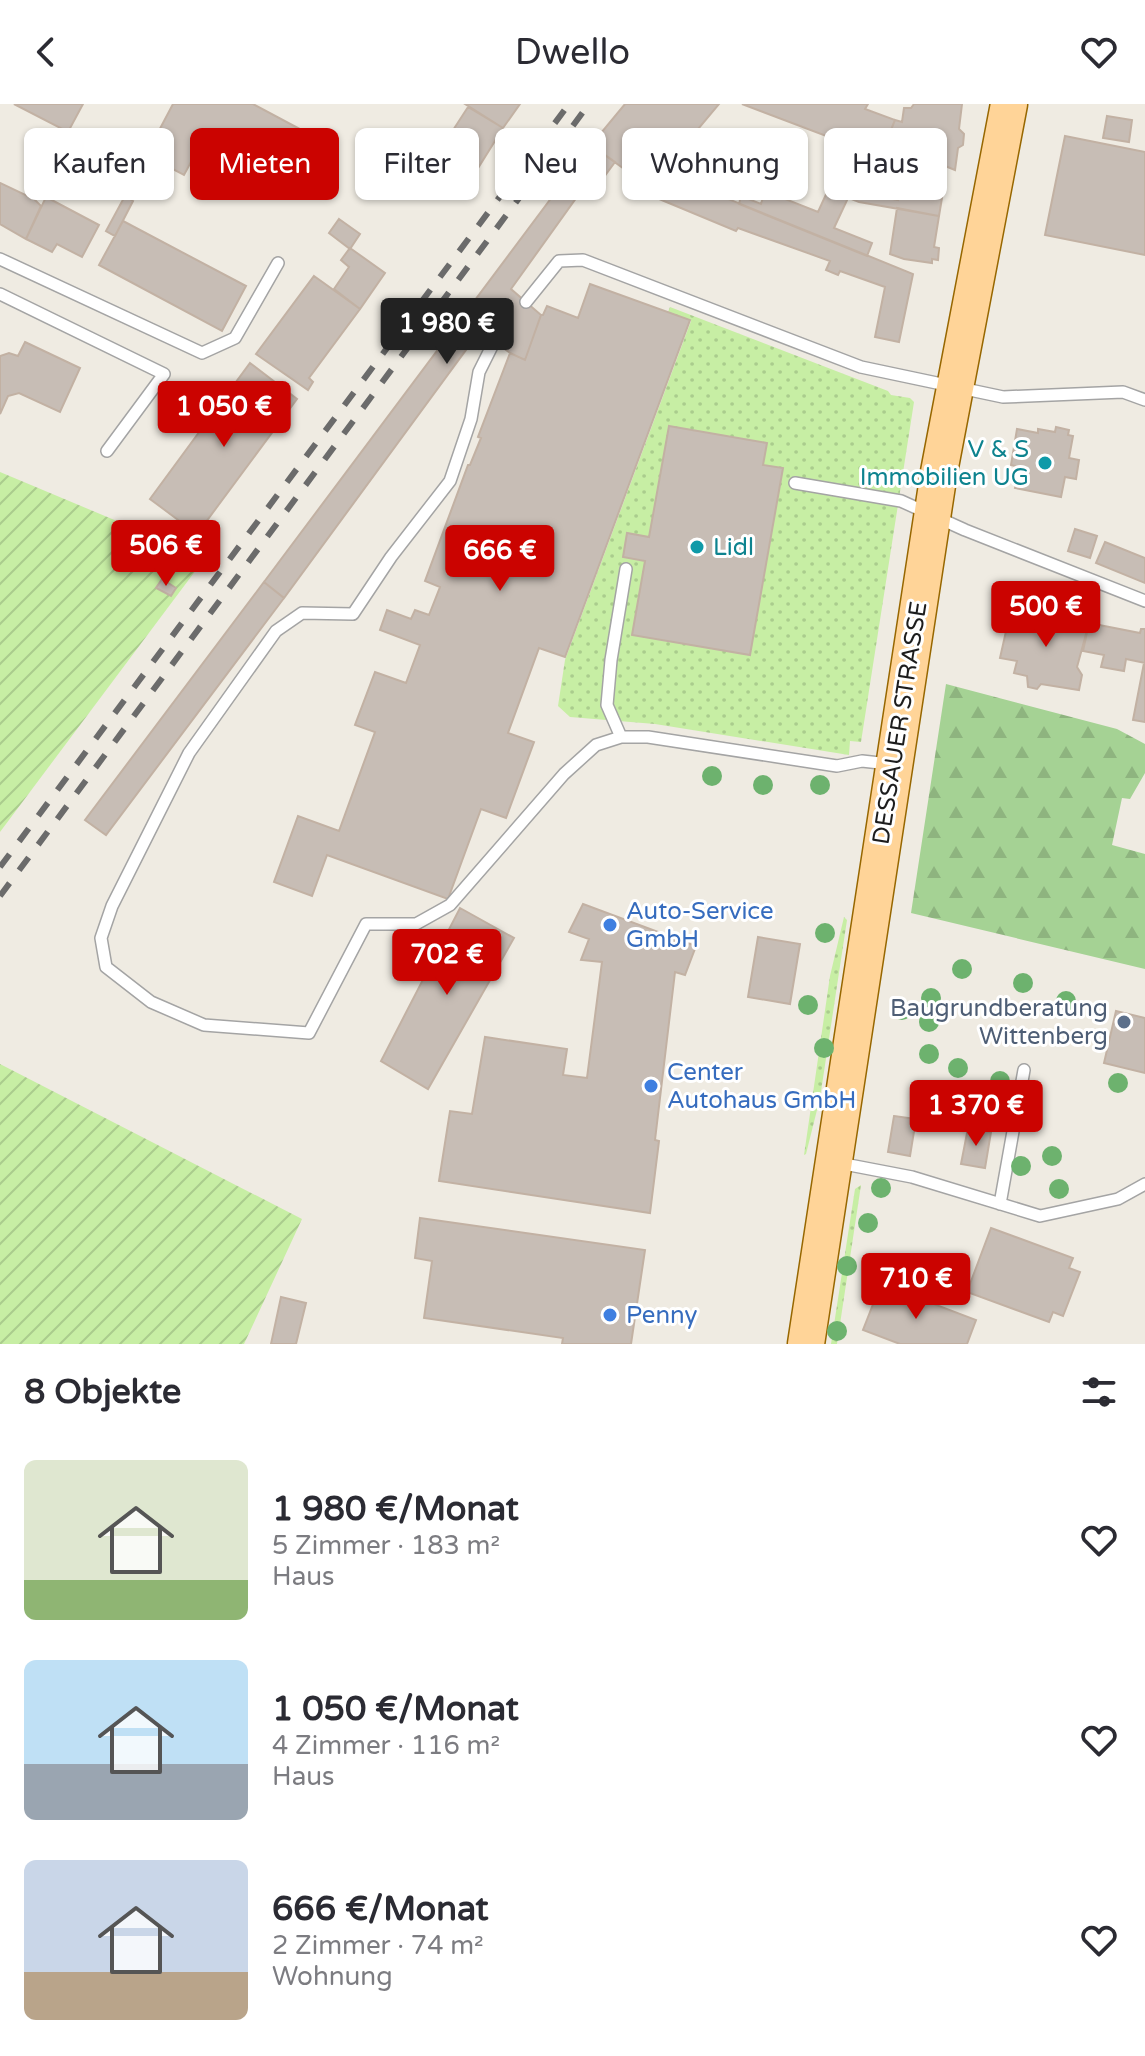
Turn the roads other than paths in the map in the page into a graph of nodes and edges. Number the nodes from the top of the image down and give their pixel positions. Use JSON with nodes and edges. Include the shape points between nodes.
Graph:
{"nodes":[{"id":1,"x":1009,"y":104,"type":"edge"},
{"id":2,"x":0,"y":259,"type":"edge"},
{"id":3,"x":278,"y":263,"type":"dead end"},
{"id":4,"x":0,"y":294,"type":"edge"},
{"id":5,"x":526,"y":302,"type":"dead end"},
{"id":6,"x":494,"y":342,"type":"dead end"},
{"id":7,"x":955,"y":387,"type":"junction"},
{"id":8,"x":1145,"y":400,"type":"edge"},
{"id":9,"x":107,"y":451,"type":"dead end"},
{"id":10,"x":795,"y":483,"type":"dead end"},
{"id":11,"x":932,"y":515,"type":"junction"},
{"id":12,"x":626,"y":569,"type":"dead end"},
{"id":13,"x":1145,"y":601,"type":"edge"},
{"id":14,"x":621,"y":737,"type":"junction"},
{"id":15,"x":893,"y":765,"type":"junction"},
{"id":16,"x":1024,"y":1070,"type":"dead end"},
{"id":17,"x":834,"y":1162,"type":"junction"},
{"id":18,"x":1145,"y":1184,"type":"edge"},
{"id":19,"x":1000,"y":1204,"type":"junction"},
{"id":20,"x":806,"y":1344,"type":"edge"}],
"edges":[{"from":1,"to":7,"type":"main road","name":"DESSAUER STRASSE"},
{"from":2,"to":3,"type":"lane","via":[[202,353],[235,338]]},
{"from":4,"to":9,"type":"lane","via":[[164,374]]},
{"from":5,"to":7,"type":"lane","via":[[559,261],[583,260],[861,367]]},
{"from":6,"to":14,"type":"lane","via":[[479,372],[471,419],[450,481],[353,614],[302,613],[276,631],[189,753],[112,906],[101,938],[106,967],[151,1002],[204,1025],[309,1033],[366,924],[416,924],[450,905],[564,774],[596,745]]},
{"from":7,"to":8,"type":"lane","via":[[1003,397],[1123,392]]},
{"from":7,"to":11,"type":"main road","name":"DESSAUER STRASSE"},
{"from":10,"to":11,"type":"lane","via":[[901,501]]},
{"from":11,"to":13,"type":"lane"},
{"from":11,"to":15,"type":"main road","name":"DESSAUER STRASSE"},
{"from":12,"to":14,"type":"lane","via":[[607,705]]},
{"from":14,"to":15,"type":"lane","via":[[837,766],[862,761]]},
{"from":15,"to":17,"type":"main road","name":"DESSAUER STRASSE"},
{"from":16,"to":19,"type":"lane"},
{"from":17,"to":19,"type":"lane","via":[[912,1177]]},
{"from":17,"to":20,"type":"main road","name":"DESSAUER STRASSE"},
{"from":18,"to":19,"type":"lane","via":[[1118,1199],[1040,1216]]}]}
